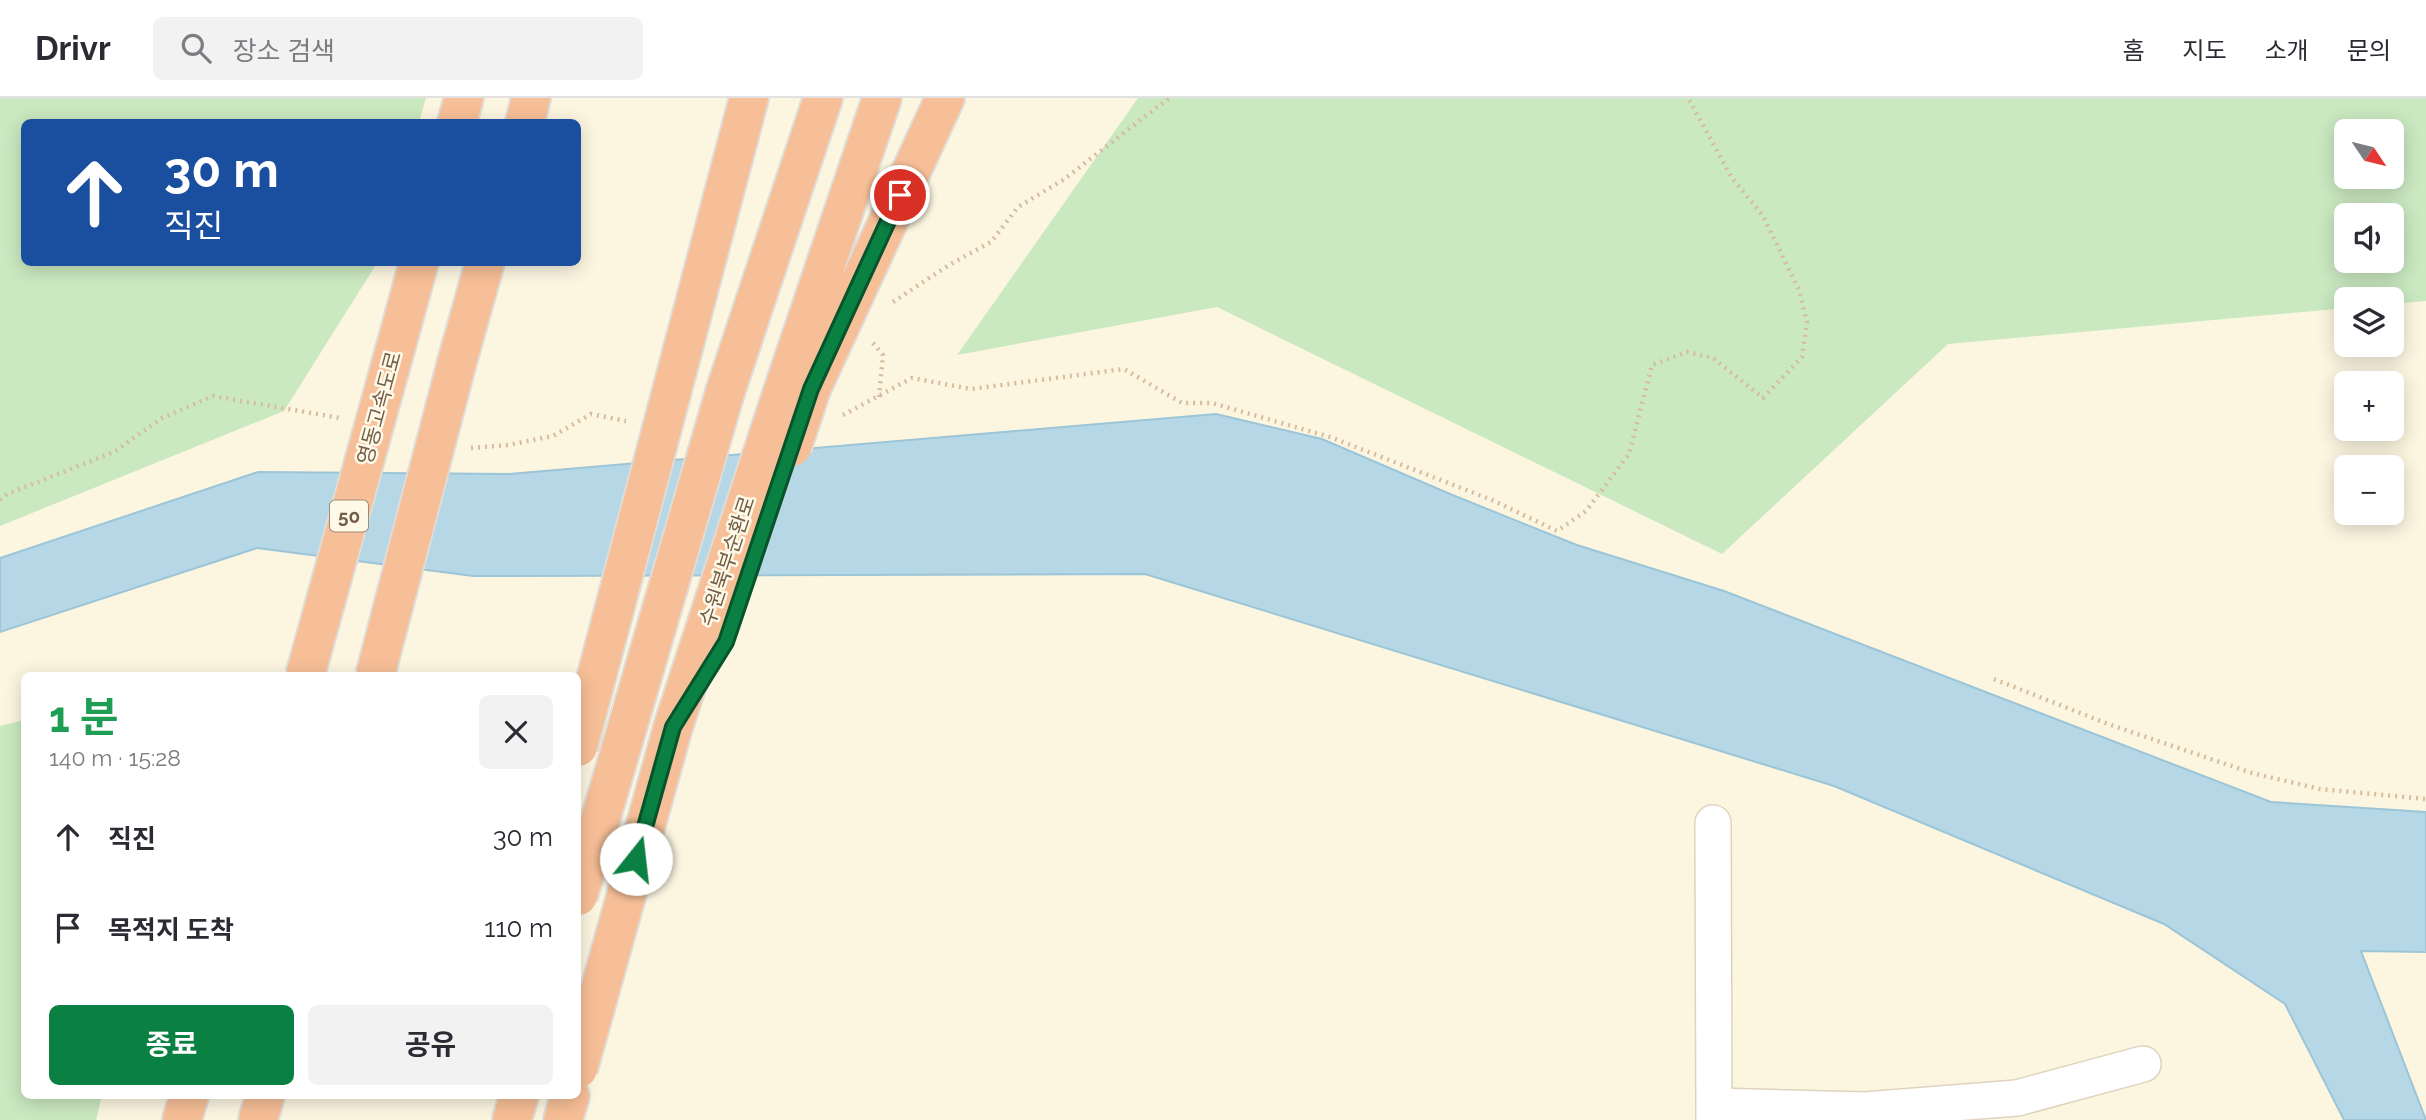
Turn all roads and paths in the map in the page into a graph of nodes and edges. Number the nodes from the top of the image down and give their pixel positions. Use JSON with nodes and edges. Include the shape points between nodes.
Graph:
{"nodes":[{"id":1,"x":464,"y":98,"type":"edge"},
{"id":2,"x":531,"y":98,"type":"edge"},
{"id":3,"x":749,"y":98,"type":"edge"},
{"id":4,"x":823,"y":98,"type":"edge"},
{"id":5,"x":882,"y":98,"type":"edge"},
{"id":6,"x":945,"y":98,"type":"edge"},
{"id":7,"x":1169,"y":98,"type":"edge"},
{"id":8,"x":1688,"y":98,"type":"edge"},
{"id":9,"x":458,"y":119,"type":"edge"},
{"id":10,"x":525,"y":119,"type":"edge"},
{"id":11,"x":418,"y":266,"type":"edge"},
{"id":12,"x":484,"y":266,"type":"edge"},
{"id":13,"x":891,"y":303,"type":"dead end"},
{"id":14,"x":870,"y":340,"type":"dead end"},
{"id":15,"x":912,"y":378,"type":"dead end"},
{"id":16,"x":797,"y":391,"type":"junction"},
{"id":17,"x":879,"y":397,"type":"dead end"},
{"id":18,"x":591,"y":414,"type":"dead end"},
{"id":19,"x":341,"y":418,"type":"dead end"},
{"id":20,"x":464,"y":447,"type":"dead end"},
{"id":21,"x":0,"y":500,"type":"edge"},
{"id":22,"x":306,"y":672,"type":"edge"},
{"id":23,"x":376,"y":672,"type":"edge"},
{"id":24,"x":1994,"y":679,"type":"dead end"},
{"id":25,"x":581,"y":736,"type":"edge"},
{"id":26,"x":2426,"y":799,"type":"edge"},
{"id":27,"x":1713,"y":823,"type":"dead end"},
{"id":28,"x":581,"y":886,"type":"edge"},
{"id":29,"x":581,"y":1058,"type":"edge"},
{"id":30,"x":2143,"y":1064,"type":"dead end"},
{"id":31,"x":187,"y":1099,"type":"edge"},
{"id":32,"x":264,"y":1099,"type":"edge"},
{"id":33,"x":518,"y":1099,"type":"edge"},
{"id":34,"x":569,"y":1099,"type":"edge"},
{"id":35,"x":1714,"y":1113,"type":"edge"},
{"id":36,"x":182,"y":1120,"type":"edge"},
{"id":37,"x":258,"y":1120,"type":"edge"},
{"id":38,"x":512,"y":1120,"type":"edge"},
{"id":39,"x":563,"y":1120,"type":"edge"}],
"edges":[{"from":1,"to":9,"type":"highway"},
{"from":2,"to":10,"type":"highway"},
{"from":3,"to":25,"type":"highway","bridge":true},
{"from":4,"to":28,"type":"highway","bridge":true,"via":[[726,389]]},
{"from":5,"to":16,"type":"highway","name":"수원북부순환로"},
{"from":6,"to":16,"type":"highway"},
{"from":7,"to":13,"type":"path","via":[[1063,180],[1018,207],[991,242]]},
{"from":8,"to":15,"type":"path","via":[[1732,178],[1763,216],[1799,290],[1807,322],[1802,357],[1763,398],[1713,358],[1687,352],[1652,365],[1629,454],[1586,511],[1557,531],[1492,500],[1330,437],[1212,403],[1182,403],[1124,369],[971,389]]},
{"from":11,"to":22,"type":"highway","name":"영동고속도로","number":"50","bridge":true},
{"from":12,"to":23,"type":"highway","bridge":true},
{"from":14,"to":17,"type":"path","via":[[883,355]]},
{"from":16,"to":29,"type":"highway","name":"수원북부순환로","bridge":true,"via":[[673,727]]},
{"from":18,"to":20,"type":"path","via":[[553,436],[478,449]]},
{"from":19,"to":21,"type":"path","via":[[213,396],[162,418],[114,452]]},
{"from":24,"to":26,"type":"path","via":[[2252,773],[2319,789]]},
{"from":27,"to":35,"type":"street"},
{"from":30,"to":35,"type":"street","via":[[2017,1098],[1865,1110]]},
{"from":31,"to":36,"type":"highway"},
{"from":32,"to":37,"type":"highway"},
{"from":33,"to":38,"type":"highway"},
{"from":34,"to":39,"type":"highway"}]}
